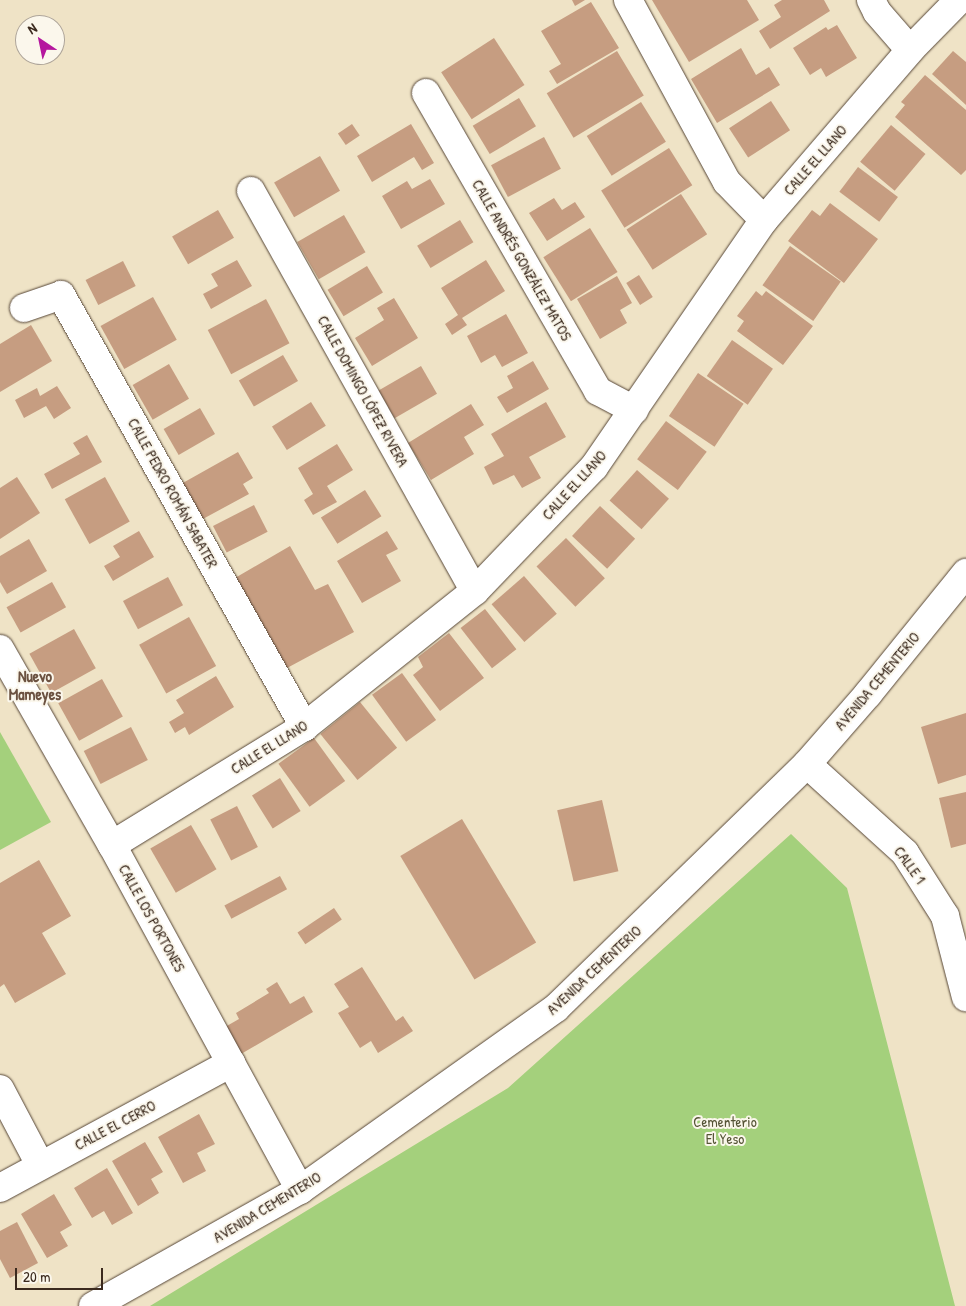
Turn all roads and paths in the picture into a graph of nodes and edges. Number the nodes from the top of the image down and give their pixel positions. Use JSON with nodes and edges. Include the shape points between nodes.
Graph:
{"nodes":[{"id":1,"x":628,"y":0,"type":"edge"},
{"id":2,"x":871,"y":0,"type":"edge"},
{"id":3,"x":959,"y":0,"type":"edge"},
{"id":4,"x":910,"y":50,"type":"junction"},
{"id":5,"x":426,"y":93,"type":"dead end"},
{"id":6,"x":251,"y":191,"type":"dead end"},
{"id":7,"x":764,"y":220,"type":"junction"},
{"id":8,"x":24,"y":308,"type":"dead end"},
{"id":9,"x":634,"y":410,"type":"junction"},
{"id":10,"x":966,"y":573,"type":"edge"},
{"id":11,"x":474,"y":591,"type":"junction"},
{"id":12,"x":0,"y":649,"type":"edge"},
{"id":13,"x":304,"y":727,"type":"junction"},
{"id":14,"x":807,"y":764,"type":"junction"},
{"id":15,"x":112,"y":845,"type":"junction"},
{"id":16,"x":966,"y":997,"type":"edge"},
{"id":17,"x":231,"y":1063,"type":"junction"},
{"id":18,"x":0,"y":1089,"type":"edge"},
{"id":19,"x":40,"y":1166,"type":"junction"},
{"id":20,"x":0,"y":1188,"type":"edge"},
{"id":21,"x":300,"y":1190,"type":"junction"},
{"id":22,"x":93,"y":1306,"type":"edge"}],
"edges":[{"from":1,"to":7,"type":"street","via":[[727,182]]},
{"from":2,"to":4,"type":"street"},
{"from":3,"to":4,"type":"street","name":"CALLE EL LLANO"},
{"from":4,"to":7,"type":"street","name":"CALLE EL LLANO"},
{"from":5,"to":9,"type":"street","name":"CALLE ANDRÉS GONZÁLEZ MATOS","via":[[598,391]]},
{"from":6,"to":11,"type":"street","name":"CALLE DOMINGO LÓPEZ RIVERA"},
{"from":7,"to":9,"type":"street","name":"CALLE EL LLANO"},
{"from":8,"to":13,"type":"street","name":"CALLE PEDRO ROMÁN SABATER","via":[[62,295]]},
{"from":9,"to":11,"type":"street","name":"CALLE EL LLANO","via":[[594,467]]},
{"from":10,"to":14,"type":"street","name":"AVENIDA CEMENTERIO"},
{"from":11,"to":13,"type":"street","name":"CALLE EL LLANO"},
{"from":12,"to":15,"type":"street","name":"CALLE LOS PORTONES"},
{"from":13,"to":15,"type":"street","name":"CALLE EL LLANO"},
{"from":14,"to":16,"type":"street","name":"CALLE 1","via":[[905,853],[945,916]]},
{"from":14,"to":21,"type":"street","name":"AVENIDA CEMENTERIO","via":[[556,1008]]},
{"from":15,"to":17,"type":"street","name":"CALLE LOS PORTONES"},
{"from":17,"to":19,"type":"street","name":"CALLE EL CERRO"},
{"from":17,"to":21,"type":"street","name":"CALLE LOS PORTONES"},
{"from":18,"to":19,"type":"street"},
{"from":19,"to":20,"type":"street","name":"CALLE EL CERRO"},
{"from":21,"to":22,"type":"street","name":"AVENIDA CEMENTERIO"}]}
